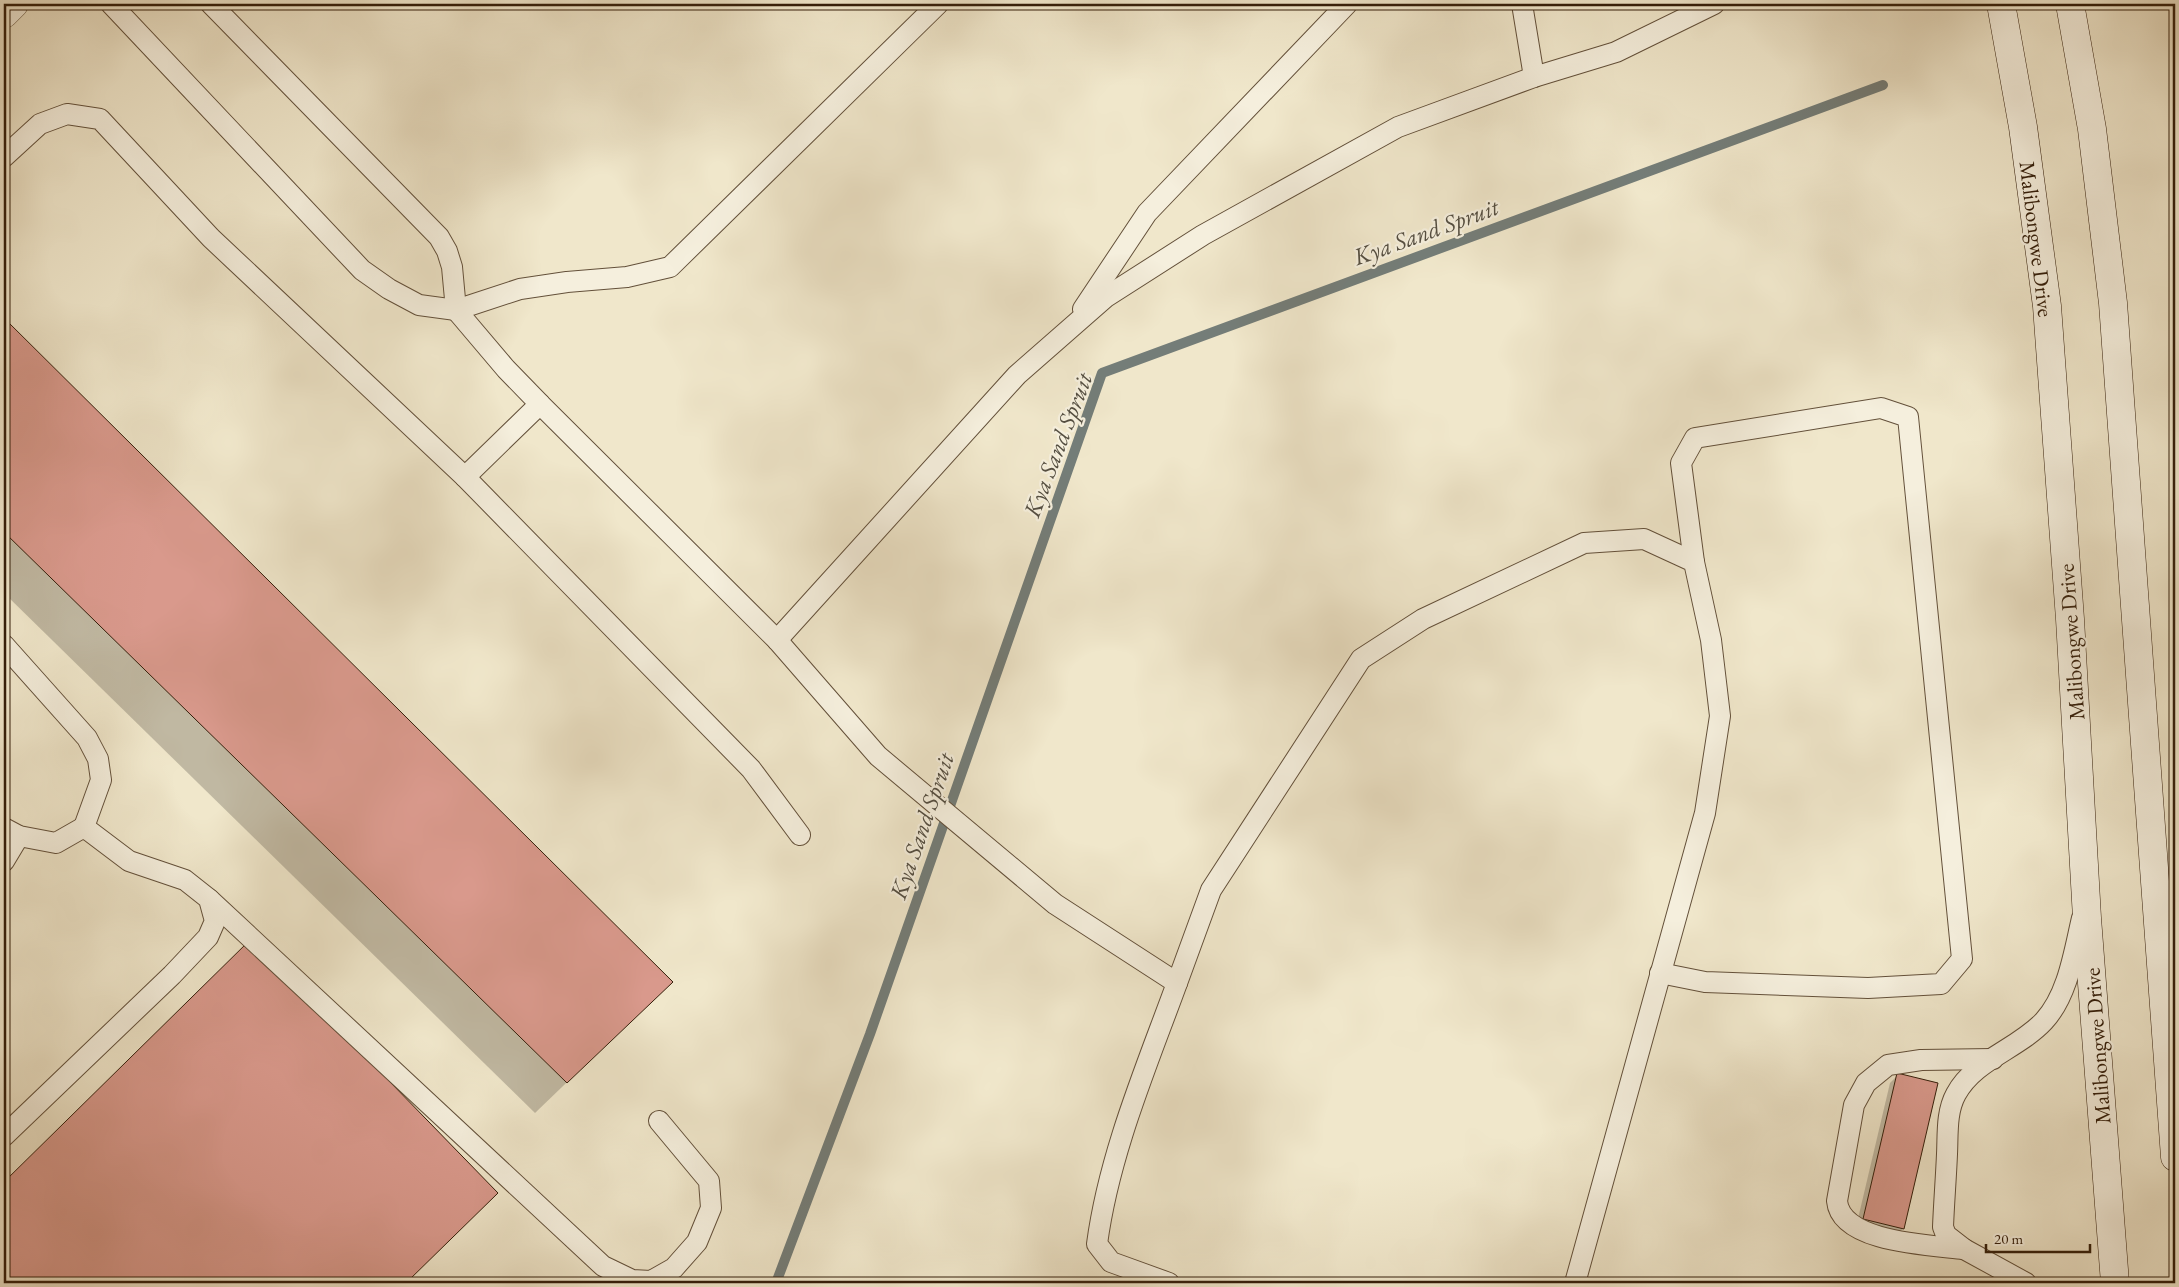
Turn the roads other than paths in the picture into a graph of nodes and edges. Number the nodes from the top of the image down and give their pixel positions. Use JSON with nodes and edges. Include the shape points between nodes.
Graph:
{"nodes":[{"id":1,"x":14,"y":4,"type":"edge"},
{"id":2,"x":111,"y":4,"type":"edge"},
{"id":3,"x":211,"y":4,"type":"edge"},
{"id":4,"x":938,"y":4,"type":"edge"},
{"id":5,"x":1347,"y":4,"type":"edge"},
{"id":6,"x":1522,"y":4,"type":"edge"},
{"id":7,"x":1714,"y":4,"type":"edge"},
{"id":8,"x":2001,"y":4,"type":"edge"},
{"id":9,"x":4,"y":14,"type":"edge"},
{"id":10,"x":2073,"y":16,"type":"edge"},
{"id":11,"x":1534,"y":77,"type":"junction"},
{"id":12,"x":4,"y":157,"type":"edge"},
{"id":13,"x":456,"y":310,"type":"junction"},
{"id":14,"x":1070,"y":329,"type":"junction"},
{"id":15,"x":540,"y":404,"type":"junction"},
{"id":16,"x":465,"y":477,"type":"junction"},
{"id":17,"x":1694,"y":562,"type":"junction"},
{"id":18,"x":777,"y":640,"type":"junction"},
{"id":19,"x":4,"y":645,"type":"edge"},
{"id":20,"x":84,"y":827,"type":"junction"},
{"id":21,"x":11,"y":832,"type":"edge"},
{"id":22,"x":800,"y":836,"type":"dead end"},
{"id":23,"x":4,"y":861,"type":"edge"},
{"id":24,"x":209,"y":898,"type":"junction"},
{"id":25,"x":2086,"y":899,"type":"junction"},
{"id":26,"x":1660,"y":973,"type":"junction"},
{"id":27,"x":1177,"y":983,"type":"junction"},
{"id":28,"x":1993,"y":1059,"type":"junction"},
{"id":29,"x":659,"y":1121,"type":"dead end"},
{"id":30,"x":4,"y":1136,"type":"edge"},
{"id":31,"x":2175,"y":1156,"type":"edge"},
{"id":32,"x":1964,"y":1249,"type":"junction"},
{"id":33,"x":1169,"y":1283,"type":"edge"},
{"id":34,"x":1575,"y":1283,"type":"edge"},
{"id":35,"x":2026,"y":1283,"type":"edge"},
{"id":36,"x":2115,"y":1283,"type":"edge"}],
"edges":[{"from":1,"to":9,"type":"main road"},
{"from":2,"to":13,"type":"lane","via":[[362,270],[419,305]]},
{"from":3,"to":13,"type":"lane","via":[[439,237],[452,267]]},
{"from":4,"to":13,"type":"lane","via":[[670,267],[627,277],[520,289]]},
{"from":5,"to":14,"type":"lane","via":[[1147,213]]},
{"from":6,"to":11,"type":"lane"},
{"from":7,"to":11,"type":"lane","via":[[1616,52]]},
{"from":8,"to":25,"type":"main road","name":"Malibongwe Drive","via":[[2023,127],[2047,306]]},
{"from":10,"to":31,"type":"main road","via":[[2092,130],[2113,304]]},
{"from":11,"to":14,"type":"lane","via":[[1398,127],[1202,235],[1106,297]]},
{"from":12,"to":16,"type":"lane","via":[[40,124],[67,114],[100,119],[211,238]]},
{"from":13,"to":15,"type":"lane","via":[[506,370]]},
{"from":14,"to":18,"type":"lane","via":[[1017,375]]},
{"from":15,"to":16,"type":"lane"},
{"from":15,"to":18,"type":"lane"},
{"from":16,"to":22,"type":"lane","via":[[751,769]]},
{"from":17,"to":26,"type":"lane","via":[[1711,640],[1720,716],[1705,813]]},
{"from":17,"to":26,"type":"lane","via":[[1680,463],[1695,438],[1881,408],[1908,418],[1962,959],[1941,984],[1868,988],[1705,982]]},
{"from":17,"to":27,"type":"lane","via":[[1644,539],[1584,543],[1423,619],[1361,659],[1211,890]]},
{"from":18,"to":27,"type":"lane","via":[[878,756],[1055,904]]},
{"from":19,"to":20,"type":"lane","via":[[87,738],[98,759],[101,780]]},
{"from":20,"to":21,"type":"lane","via":[[56,843]]},
{"from":20,"to":24,"type":"lane","via":[[128,861],[185,880]]},
{"from":21,"to":23,"type":"lane"},
{"from":24,"to":29,"type":"lane","via":[[603,1266],[632,1280],[651,1281],[674,1268],[697,1242],[711,1208],[709,1181]]},
{"from":24,"to":30,"type":"lane","via":[[215,921],[208,936],[172,975]]},
{"from":25,"to":28,"type":"lane","via":[[2068,972],[2054,1007],[2044,1021]]},
{"from":25,"to":36,"type":"main road","name":"Malibongwe Drive"},
{"from":26,"to":34,"type":"lane"},
{"from":27,"to":33,"type":"lane","via":[[1130,1110],[1101,1216],[1097,1244],[1112,1262]]},
{"from":28,"to":32,"type":"lane","via":[[1967,1079],[1956,1093],[1949,1119],[1943,1227],[1946,1234]]},
{"from":28,"to":32,"type":"lane","via":[[1921,1060],[1888,1065],[1866,1083],[1854,1105],[1837,1201],[1838,1210],[1848,1222],[1865,1233]]},
{"from":32,"to":35,"type":"lane"}]}
